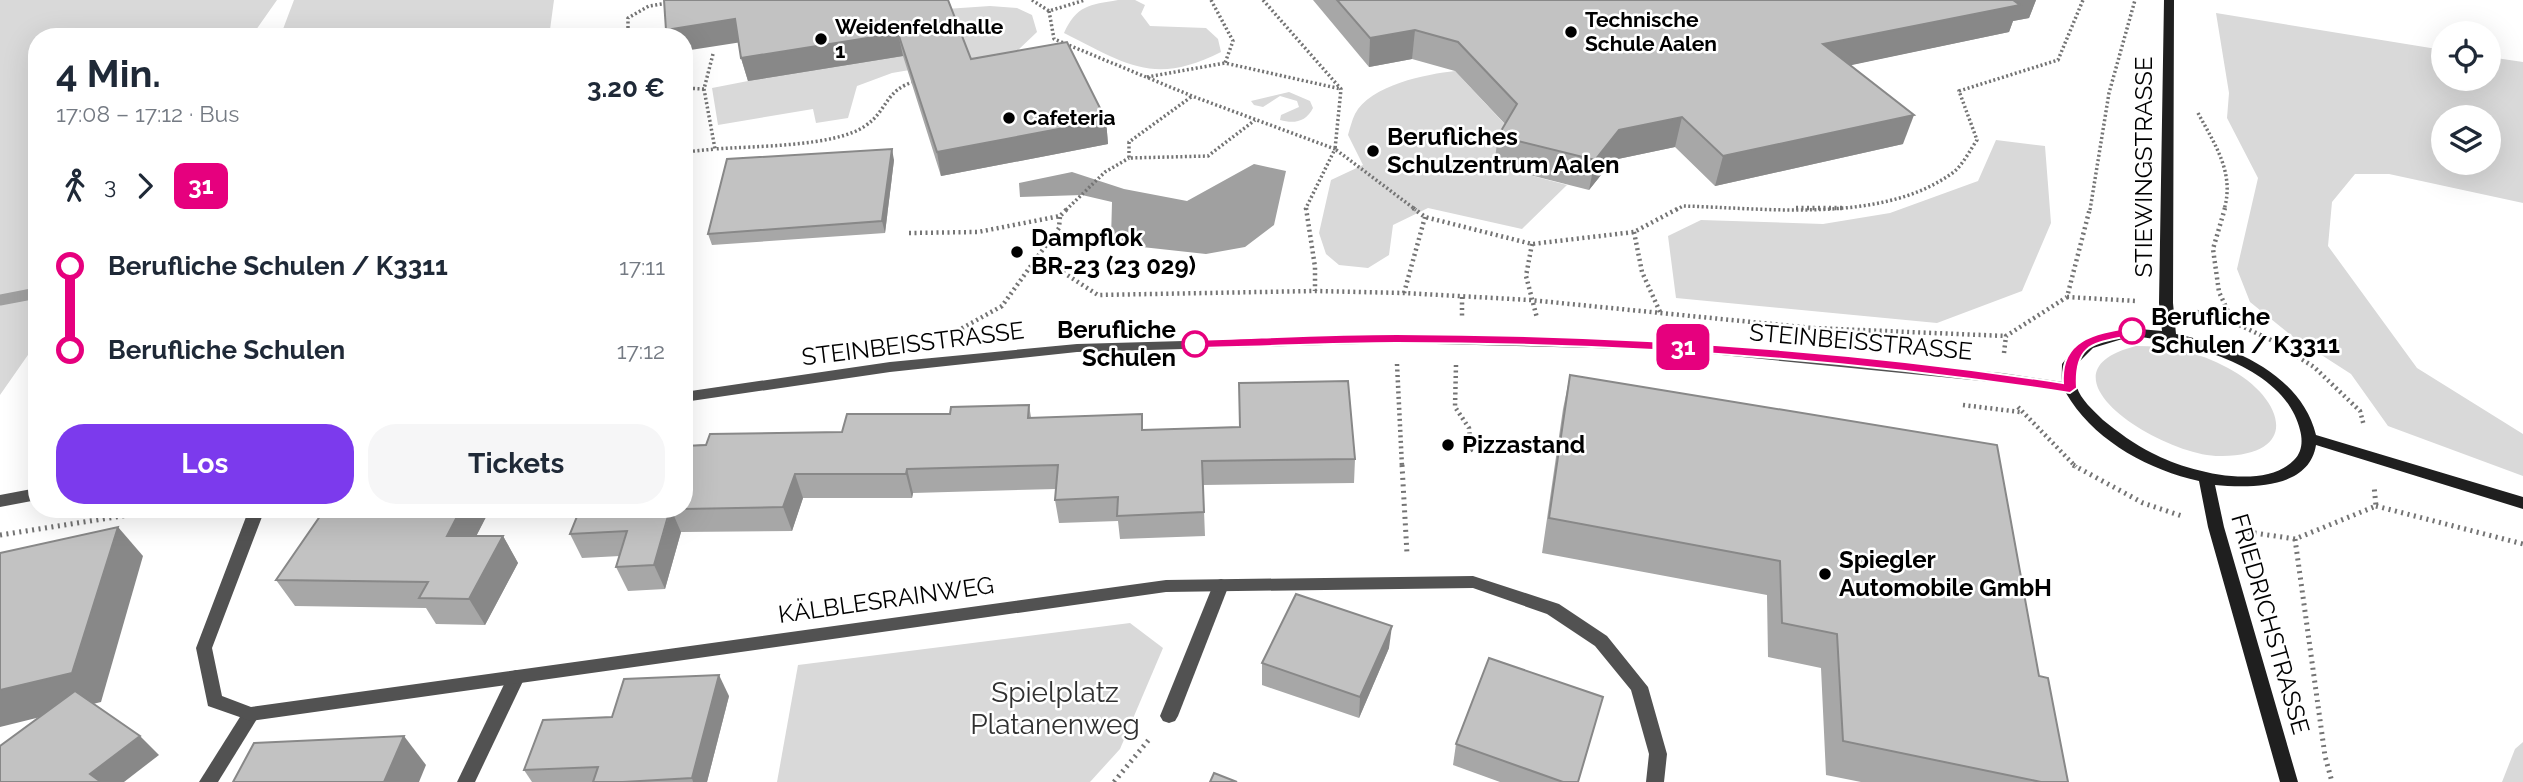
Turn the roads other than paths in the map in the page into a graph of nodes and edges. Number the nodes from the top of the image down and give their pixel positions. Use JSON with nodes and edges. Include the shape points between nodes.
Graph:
{"nodes":[{"id":1,"x":2169,"y":0,"type":"edge"},
{"id":2,"x":2169,"y":335,"type":"junction"},
{"id":3,"x":2070,"y":388,"type":"junction"},
{"id":4,"x":693,"y":396,"type":"edge"},
{"id":5,"x":2310,"y":438,"type":"junction"},
{"id":6,"x":2206,"y":478,"type":"junction"},
{"id":7,"x":28,"y":496,"type":"edge"},
{"id":8,"x":0,"y":501,"type":"edge"},
{"id":9,"x":2523,"y":503,"type":"edge"},
{"id":10,"x":254,"y":518,"type":"edge"},
{"id":11,"x":1221,"y":585,"type":"junction"},
{"id":12,"x":516,"y":677,"type":"junction"},
{"id":13,"x":251,"y":714,"type":"junction"},
{"id":14,"x":1169,"y":716,"type":"road end"},
{"id":15,"x":208,"y":782,"type":"edge"},
{"id":16,"x":466,"y":782,"type":"edge"},
{"id":17,"x":1655,"y":782,"type":"edge"},
{"id":18,"x":2289,"y":782,"type":"edge"}],
"edges":[{"from":1,"to":2,"type":"main road","name":"STIEWINGSTRASSE"},
{"from":2,"to":3,"type":"main road","via":[[2132,331],[2102,336],[2080,348],[2069,366]]},
{"from":2,"to":5,"type":"main road","via":[[2235,356],[2264,374],[2288,394],[2304,416]]},
{"from":3,"to":4,"type":"street","name":"STEINBEISSTRASSE","via":[[1671,346],[1382,339],[1077,348],[890,366]]},
{"from":3,"to":6,"type":"main road","via":[[2082,410],[2134,452]]},
{"from":5,"to":6,"type":"main road","via":[[2304,460],[2282,475],[2248,482]]},
{"from":5,"to":9,"type":"main road"},
{"from":6,"to":18,"type":"main road","name":"FRIEDRICHSTRASSE"},
{"from":7,"to":8,"type":"street"},
{"from":10,"to":13,"type":"street","name":"KÄLBLESRAINWEG","via":[[204,648],[214,701]]},
{"from":11,"to":12,"type":"street","name":"KÄLBLESRAINWEG","via":[[1166,586]]},
{"from":11,"to":14,"type":"street"},
{"from":11,"to":17,"type":"street","name":"KÄLBLESRAINWEG","via":[[1473,582],[1553,609],[1601,640],[1639,687],[1658,754]]},
{"from":12,"to":13,"type":"street","name":"KÄLBLESRAINWEG"},
{"from":12,"to":16,"type":"street"},
{"from":13,"to":15,"type":"street"}]}
